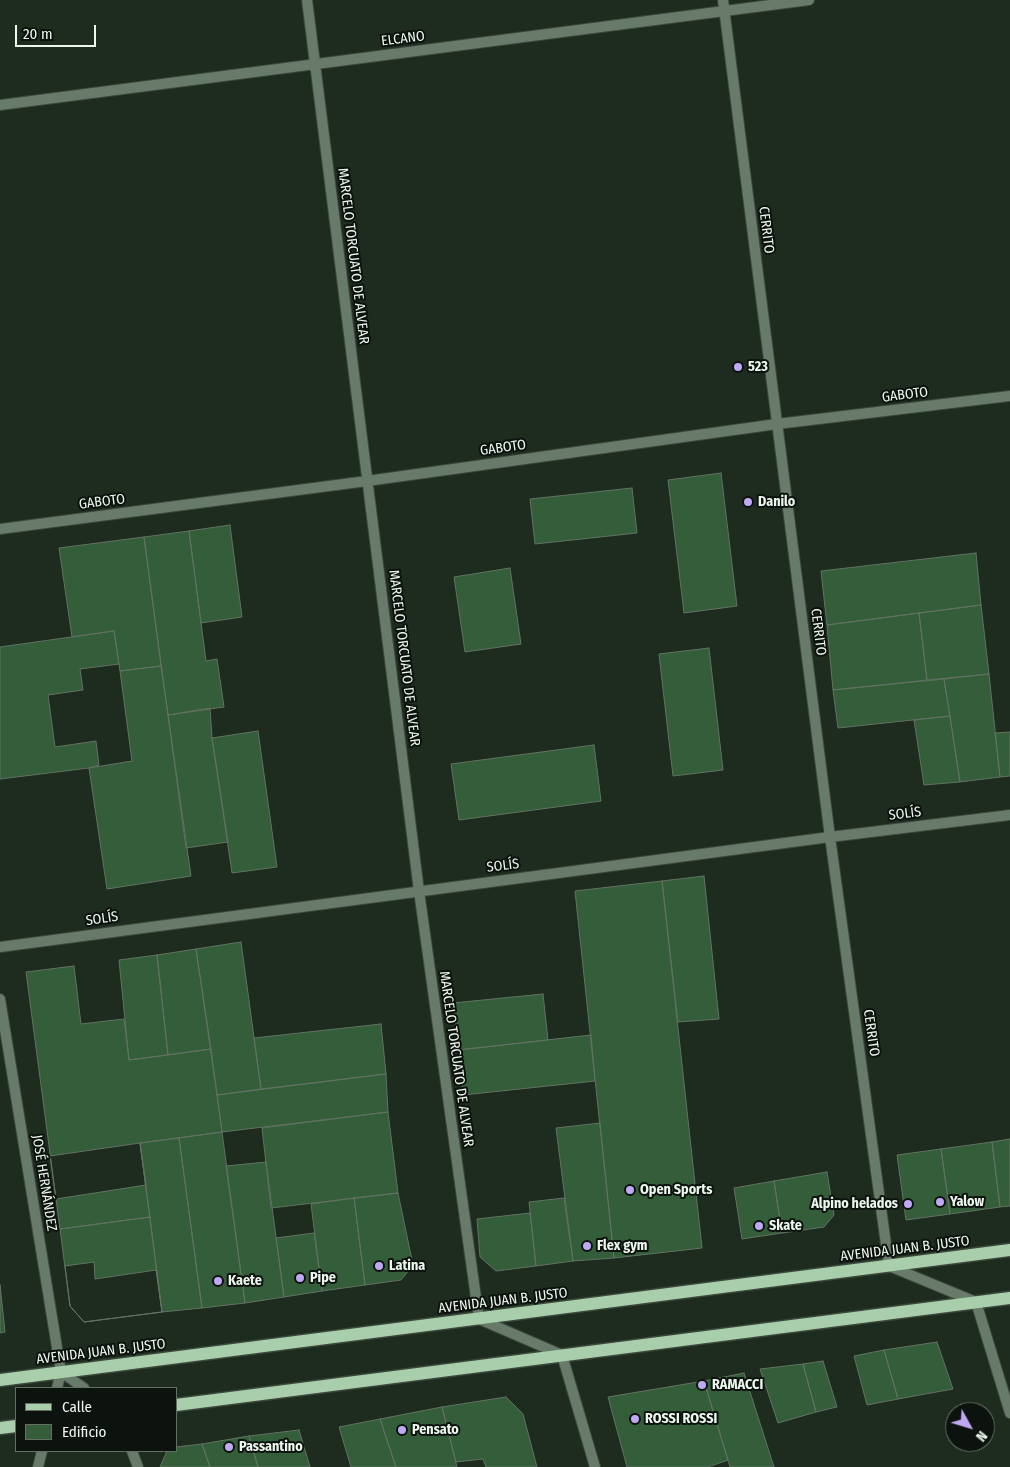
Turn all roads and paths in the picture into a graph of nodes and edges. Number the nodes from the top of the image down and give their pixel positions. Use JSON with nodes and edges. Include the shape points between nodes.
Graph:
{"nodes":[{"id":1,"x":307,"y":0,"type":"edge"},
{"id":2,"x":723,"y":0,"type":"edge"},
{"id":3,"x":809,"y":0,"type":"edge"},
{"id":4,"x":724,"y":11,"type":"junction"},
{"id":5,"x":315,"y":64,"type":"junction"},
{"id":6,"x":0,"y":105,"type":"edge"},
{"id":7,"x":1010,"y":396,"type":"edge"},
{"id":8,"x":777,"y":424,"type":"junction"},
{"id":9,"x":367,"y":481,"type":"junction"},
{"id":10,"x":0,"y":529,"type":"edge"},
{"id":11,"x":1010,"y":815,"type":"edge"},
{"id":12,"x":830,"y":837,"type":"junction"},
{"id":13,"x":419,"y":891,"type":"junction"},
{"id":14,"x":0,"y":946,"type":"edge"},
{"id":15,"x":0,"y":998,"type":"edge"},
{"id":16,"x":1010,"y":1250,"type":"edge"},
{"id":17,"x":889,"y":1266,"type":"junction"},
{"id":18,"x":1010,"y":1298,"type":"edge"},
{"id":19,"x":976,"y":1302,"type":"junction"},
{"id":20,"x":479,"y":1319,"type":"junction"},
{"id":21,"x":562,"y":1356,"type":"junction"},
{"id":22,"x":61,"y":1372,"type":"junction"},
{"id":23,"x":0,"y":1380,"type":"edge"},
{"id":24,"x":58,"y":1387,"type":"edge"},
{"id":25,"x":83,"y":1387,"type":"edge"},
{"id":26,"x":178,"y":1405,"type":"edge"},
{"id":27,"x":1010,"y":1413,"type":"edge"},
{"id":28,"x":15,"y":1426,"type":"edge"},
{"id":29,"x":0,"y":1428,"type":"edge"},
{"id":30,"x":42,"y":1452,"type":"edge"},
{"id":31,"x":132,"y":1452,"type":"edge"},
{"id":32,"x":38,"y":1467,"type":"edge"},
{"id":33,"x":138,"y":1467,"type":"edge"},
{"id":34,"x":595,"y":1467,"type":"edge"}],
"edges":[{"from":1,"to":5,"type":"street","name":"MARCELO TORCUATO DE ALVEAR"},
{"from":2,"to":4,"type":"street","name":"CERRITO"},
{"from":3,"to":4,"type":"street","name":"ELCANO"},
{"from":4,"to":5,"type":"street","name":"ELCANO"},
{"from":4,"to":8,"type":"street","name":"CERRITO"},
{"from":5,"to":6,"type":"street","name":"ELCANO"},
{"from":5,"to":9,"type":"street","name":"MARCELO TORCUATO DE ALVEAR"},
{"from":7,"to":8,"type":"street","name":"GABOTO"},
{"from":8,"to":9,"type":"street","name":"GABOTO"},
{"from":8,"to":12,"type":"street","name":"CERRITO"},
{"from":9,"to":10,"type":"street","name":"GABOTO"},
{"from":9,"to":13,"type":"street","name":"MARCELO TORCUATO DE ALVEAR"},
{"from":11,"to":12,"type":"street","name":"SOLÍS"},
{"from":12,"to":13,"type":"street","name":"SOLÍS"},
{"from":12,"to":17,"type":"street","name":"CERRITO"},
{"from":13,"to":14,"type":"street","name":"SOLÍS"},
{"from":13,"to":20,"type":"street","name":"MARCELO TORCUATO DE ALVEAR"},
{"from":15,"to":22,"type":"street","name":"JOSÉ HERNÁNDEZ"},
{"from":16,"to":17,"type":"main road","name":"AVENIDA JUAN B. JUSTO"},
{"from":17,"to":19,"type":"street"},
{"from":17,"to":20,"type":"main road","name":"AVENIDA JUAN B. JUSTO"},
{"from":18,"to":19,"type":"main road"},
{"from":19,"to":21,"type":"main road"},
{"from":19,"to":27,"type":"street"},
{"from":20,"to":21,"type":"street"},
{"from":20,"to":22,"type":"main road","name":"AVENIDA JUAN B. JUSTO"},
{"from":21,"to":26,"type":"main road"},
{"from":21,"to":34,"type":"street"},
{"from":22,"to":23,"type":"main road","name":"AVENIDA JUAN B. JUSTO"},
{"from":22,"to":24,"type":"street","name":"JOSÉ HERNÁNDEZ"},
{"from":22,"to":25,"type":"street"},
{"from":28,"to":29,"type":"main road"},
{"from":30,"to":32,"type":"street"},
{"from":31,"to":33,"type":"street"}]}
